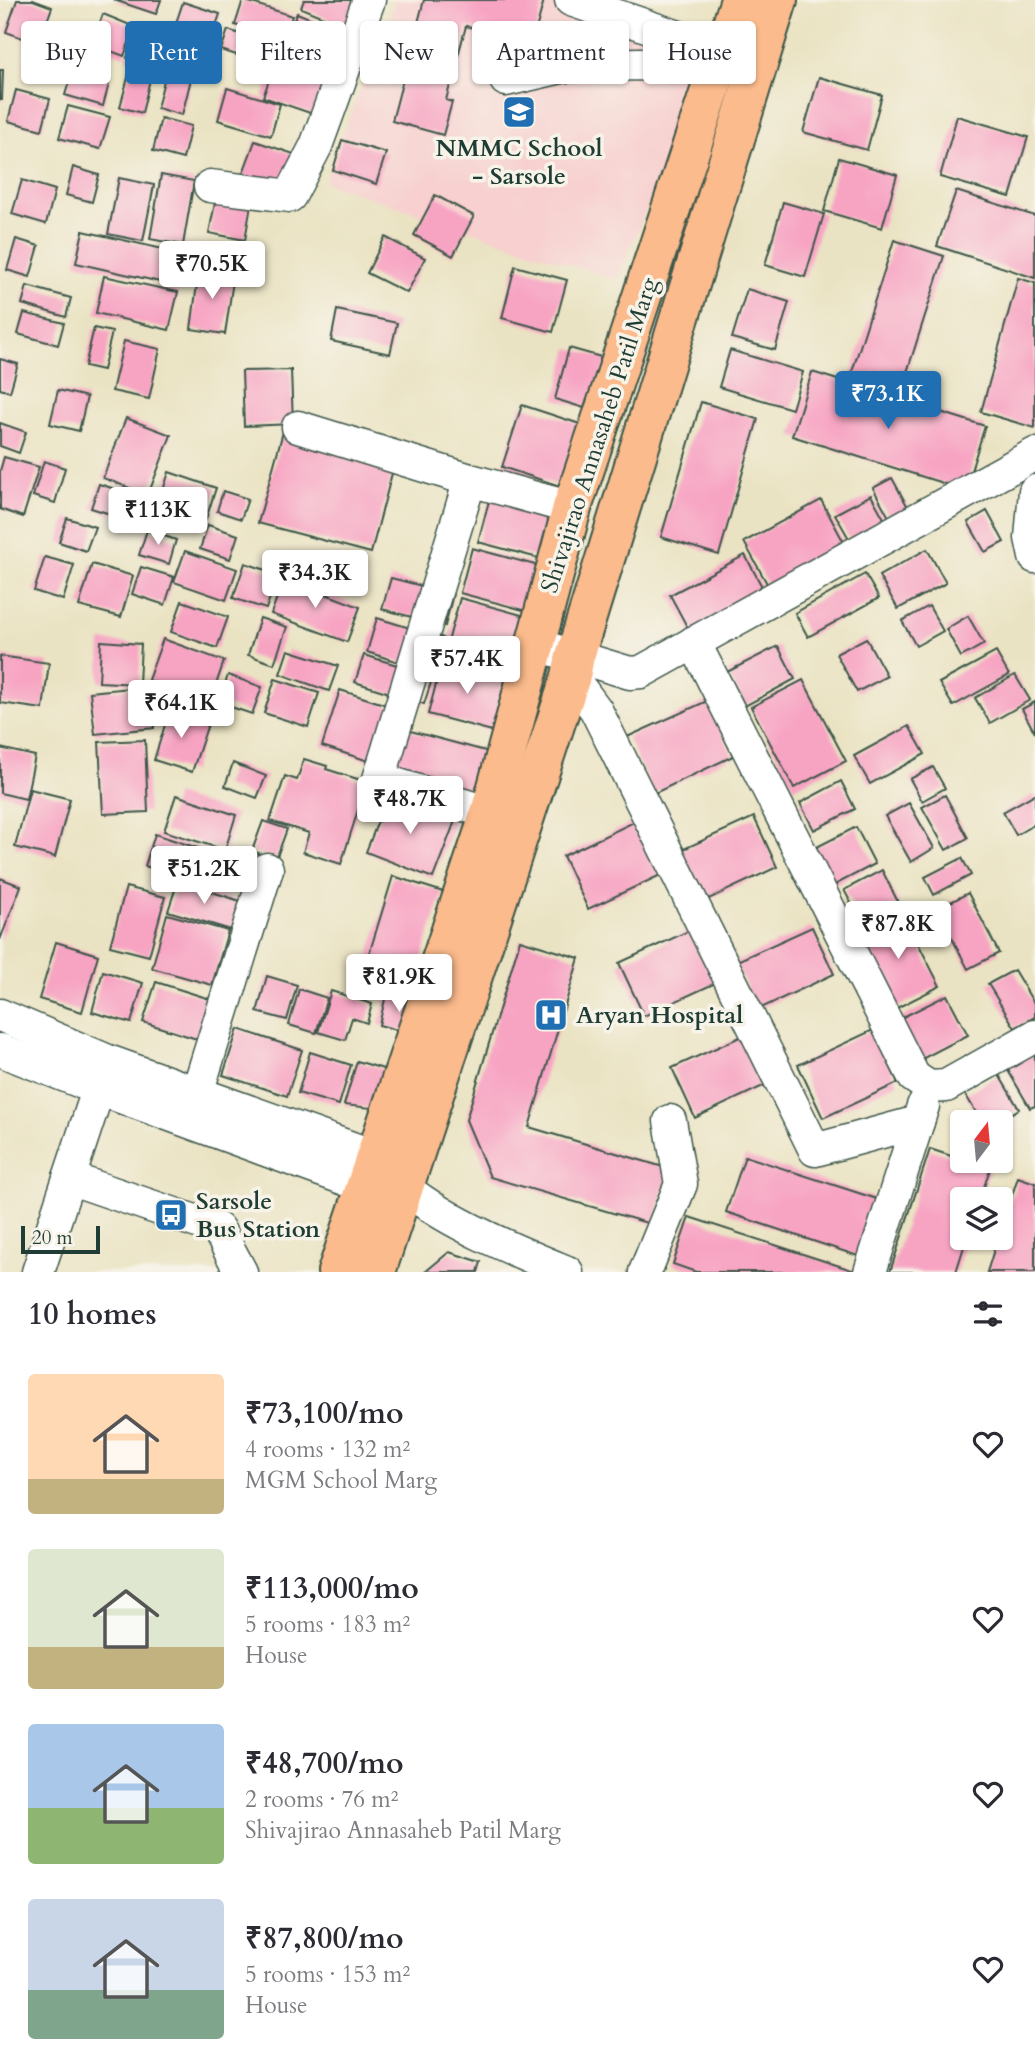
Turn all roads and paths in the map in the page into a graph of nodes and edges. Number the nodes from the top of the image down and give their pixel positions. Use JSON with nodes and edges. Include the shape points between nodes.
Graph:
{"nodes":[{"id":1,"x":369,"y":0,"type":"edge"},
{"id":2,"x":571,"y":0,"type":"edge"},
{"id":3,"x":740,"y":0,"type":"edge"},
{"id":4,"x":778,"y":0,"type":"edge"},
{"id":5,"x":733,"y":21,"type":"edge"},
{"id":6,"x":643,"y":30,"type":"edge"},
{"id":7,"x":713,"y":84,"type":"edge"},
{"id":8,"x":210,"y":186,"type":"dead end"},
{"id":9,"x":298,"y":427,"type":"dead end"},
{"id":10,"x":1035,"y":454,"type":"edge"},
{"id":11,"x":470,"y":480,"type":"junction"},
{"id":12,"x":1035,"y":491,"type":"edge"},
{"id":13,"x":572,"y":508,"type":"junction"},
{"id":14,"x":1035,"y":557,"type":"edge"},
{"id":15,"x":694,"y":642,"type":"junction"},
{"id":16,"x":534,"y":644,"type":"junction"},
{"id":17,"x":573,"y":666,"type":"junction"},
{"id":18,"x":490,"y":813,"type":"junction"},
{"id":19,"x":267,"y":869,"type":"dead end"},
{"id":20,"x":0,"y":1015,"type":"edge"},
{"id":21,"x":1035,"y":1036,"type":"edge"},
{"id":22,"x":0,"y":1050,"type":"edge"},
{"id":23,"x":103,"y":1075,"type":"junction"},
{"id":24,"x":929,"y":1087,"type":"junction"},
{"id":25,"x":197,"y":1093,"type":"junction"},
{"id":26,"x":670,"y":1121,"type":"dead end"},
{"id":27,"x":918,"y":1122,"type":"junction"},
{"id":28,"x":372,"y":1172,"type":"junction"},
{"id":29,"x":69,"y":1178,"type":"junction"},
{"id":30,"x":405,"y":1189,"type":"junction"},
{"id":31,"x":38,"y":1272,"type":"edge"},
{"id":32,"x":241,"y":1272,"type":"edge"},
{"id":33,"x":337,"y":1272,"type":"edge"},
{"id":34,"x":376,"y":1272,"type":"edge"},
{"id":35,"x":567,"y":1272,"type":"edge"},
{"id":36,"x":645,"y":1272,"type":"edge"},
{"id":37,"x":870,"y":1272,"type":"edge"}],
"edges":[{"from":1,"to":8,"type":"street","via":[[316,146],[290,196]]},
{"from":2,"to":6,"type":"street"},
{"from":3,"to":5,"type":"main road","name":"Shivajirao Annasaheb Patil Marg"},
{"from":4,"to":17,"type":"main road","name":"Shivajirao Annasaheb Patil Marg"},
{"from":7,"to":13,"type":"main road","name":"Shivajirao Annasaheb Patil Marg"},
{"from":9,"to":11,"type":"street"},
{"from":10,"to":15,"type":"street"},
{"from":11,"to":13,"type":"street"},
{"from":11,"to":18,"type":"street","via":[[379,779]]},
{"from":12,"to":14,"type":"street","via":[[1031,538]]},
{"from":13,"to":16,"type":"main road","name":"Shivajirao Annasaheb Patil Marg"},
{"from":15,"to":17,"type":"street","via":[[636,674]]},
{"from":15,"to":24,"type":"street","via":[[914,1077]]},
{"from":16,"to":17,"type":"street"},
{"from":16,"to":18,"type":"main road","name":"Shivajirao Annasaheb Patil Marg"},
{"from":17,"to":27,"type":"street","via":[[815,1150]]},
{"from":17,"to":30,"type":"main road","name":"Shivajirao Annasaheb Patil Marg"},
{"from":18,"to":28,"type":"main road","name":"Shivajirao Annasaheb Patil Marg"},
{"from":19,"to":25,"type":"street"},
{"from":20,"to":23,"type":"street"},
{"from":21,"to":24,"type":"street","via":[[946,1086]]},
{"from":22,"to":23,"type":"street"},
{"from":23,"to":25,"type":"street"},
{"from":23,"to":28,"type":"street"},
{"from":23,"to":29,"type":"street"},
{"from":24,"to":27,"type":"street"},
{"from":25,"to":28,"type":"street"},
{"from":26,"to":36,"type":"street","via":[[681,1184]]},
{"from":27,"to":37,"type":"street"},
{"from":28,"to":30,"type":"street"},
{"from":28,"to":33,"type":"main road","name":"Shivajirao Annasaheb Patil Marg"},
{"from":29,"to":31,"type":"street"},
{"from":29,"to":32,"type":"street","via":[[218,1229]]},
{"from":30,"to":34,"type":"main road","name":"Shivajirao Annasaheb Patil Marg"},
{"from":30,"to":35,"type":"street","via":[[443,1214]]}]}
